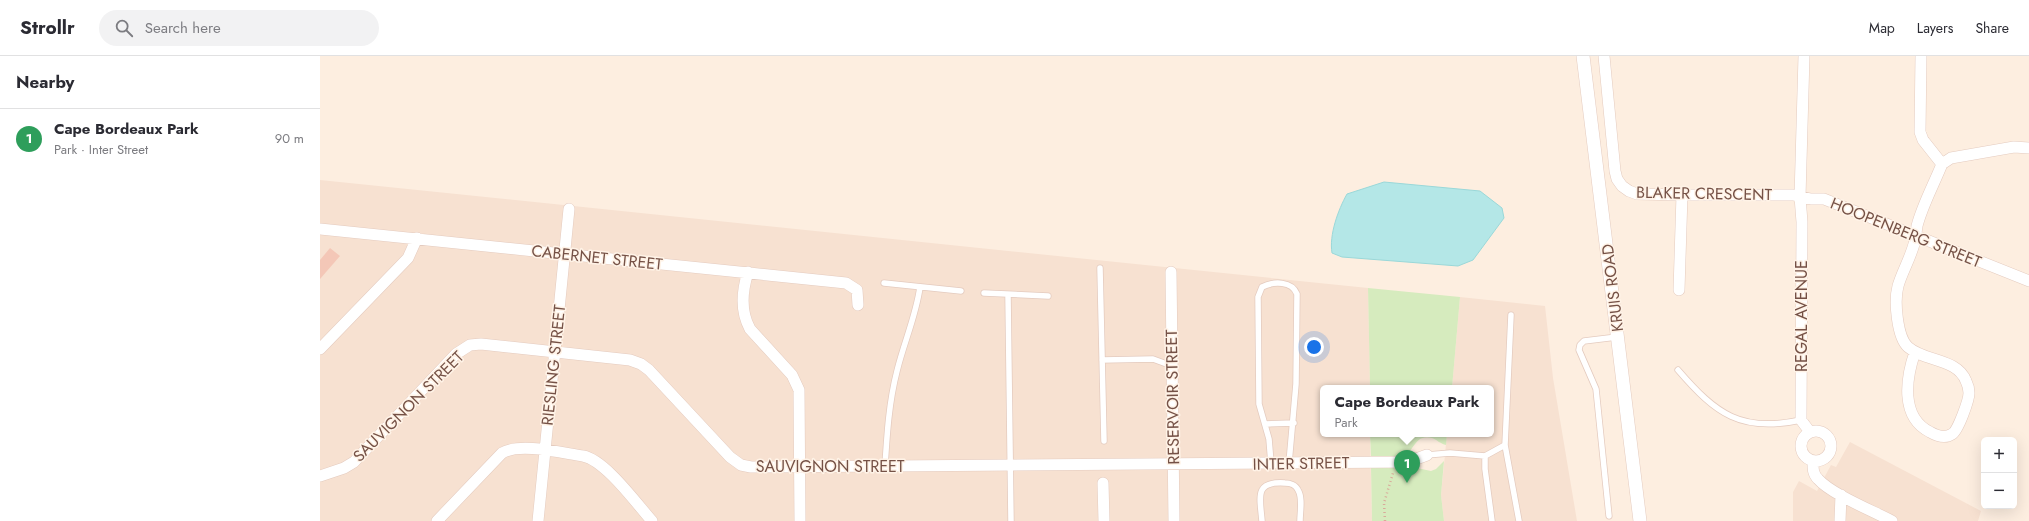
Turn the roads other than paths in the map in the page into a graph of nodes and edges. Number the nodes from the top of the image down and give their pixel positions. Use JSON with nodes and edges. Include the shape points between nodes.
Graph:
{"nodes":[{"id":1,"x":1583,"y":56,"type":"edge"},
{"id":2,"x":1604,"y":56,"type":"edge"},
{"id":3,"x":1804,"y":56,"type":"edge"},
{"id":4,"x":1921,"y":56,"type":"edge"},
{"id":5,"x":2028,"y":146,"type":"edge"},
{"id":6,"x":1942,"y":164,"type":"junction"},
{"id":7,"x":1682,"y":195,"type":"junction"},
{"id":8,"x":1800,"y":197,"type":"junction"},
{"id":9,"x":569,"y":209,"type":"dead end"},
{"id":10,"x":320,"y":229,"type":"edge"},
{"id":11,"x":1916,"y":236,"type":"junction"},
{"id":12,"x":417,"y":238,"type":"junction"},
{"id":13,"x":564,"y":254,"type":"junction"},
{"id":14,"x":1100,"y":268,"type":"dead end"},
{"id":15,"x":748,"y":272,"type":"junction"},
{"id":16,"x":1171,"y":272,"type":"dead end"},
{"id":17,"x":2029,"y":281,"type":"edge"},
{"id":18,"x":884,"y":283,"type":"dead end"},
{"id":19,"x":920,"y":287,"type":"junction"},
{"id":20,"x":1680,"y":290,"type":"dead end"},
{"id":21,"x":961,"y":291,"type":"dead end"},
{"id":22,"x":984,"y":294,"type":"dead end"},
{"id":23,"x":1008,"y":295,"type":"junction"},
{"id":24,"x":1048,"y":296,"type":"dead end"},
{"id":25,"x":858,"y":305,"type":"dead end"},
{"id":26,"x":1511,"y":315,"type":"dead end"},
{"id":27,"x":1618,"y":337,"type":"junction"},
{"id":28,"x":320,"y":349,"type":"edge"},
{"id":29,"x":555,"y":352,"type":"junction"},
{"id":30,"x":1915,"y":352,"type":"junction"},
{"id":31,"x":1102,"y":360,"type":"junction"},
{"id":32,"x":1172,"y":366,"type":"junction"},
{"id":33,"x":1678,"y":370,"type":"dead end"},
{"id":34,"x":1801,"y":420,"type":"junction"},
{"id":35,"x":1294,"y":423,"type":"junction"},
{"id":36,"x":1265,"y":424,"type":"junction"},
{"id":37,"x":1810,"y":432,"type":"junction"},
{"id":38,"x":1104,"y":441,"type":"dead end"},
{"id":39,"x":1505,"y":445,"type":"junction"},
{"id":40,"x":545,"y":451,"type":"junction"},
{"id":41,"x":1427,"y":455,"type":"joint"},
{"id":42,"x":1485,"y":456,"type":"junction"},
{"id":43,"x":1813,"y":462,"type":"junction"},
{"id":44,"x":1289,"y":463,"type":"junction"},
{"id":45,"x":1010,"y":464,"type":"junction"},
{"id":46,"x":1173,"y":464,"type":"junction"},
{"id":47,"x":1271,"y":464,"type":"junction"},
{"id":48,"x":885,"y":466,"type":"junction"},
{"id":49,"x":799,"y":467,"type":"junction"},
{"id":50,"x":320,"y":476,"type":"edge"},
{"id":51,"x":1103,"y":483,"type":"dead end"},
{"id":52,"x":1840,"y":495,"type":"junction"},
{"id":53,"x":1609,"y":516,"type":"dead end"},
{"id":54,"x":437,"y":521,"type":"edge"},
{"id":55,"x":538,"y":521,"type":"edge"},
{"id":56,"x":652,"y":521,"type":"edge"},
{"id":57,"x":800,"y":521,"type":"edge"},
{"id":58,"x":1011,"y":521,"type":"edge"},
{"id":59,"x":1104,"y":521,"type":"edge"},
{"id":60,"x":1174,"y":521,"type":"edge"},
{"id":61,"x":1262,"y":521,"type":"edge"},
{"id":62,"x":1300,"y":521,"type":"edge"},
{"id":63,"x":1492,"y":521,"type":"edge"},
{"id":64,"x":1520,"y":521,"type":"edge"},
{"id":65,"x":1640,"y":521,"type":"edge"},
{"id":66,"x":1840,"y":521,"type":"edge"},
{"id":67,"x":1892,"y":521,"type":"edge"}],
"edges":[{"from":1,"to":27,"type":"street","name":"KRUIS ROAD"},
{"from":2,"to":7,"type":"street","name":"BLAKER CRESCENT","via":[[1617,179],[1629,191],[1637,194]]},
{"from":3,"to":8,"type":"street"},
{"from":4,"to":6,"type":"street","via":[[1920,132],[1923,140]]},
{"from":5,"to":6,"type":"street","via":[[1951,158]]},
{"from":6,"to":11,"type":"street","via":[[1917,226]]},
{"from":7,"to":8,"type":"street","name":"BLAKER CRESCENT"},
{"from":7,"to":20,"type":"street"},
{"from":8,"to":11,"type":"street","name":"HOOPENBERG STREET","via":[[1824,199]]},
{"from":8,"to":34,"type":"street","name":"REGAL AVENUE"},
{"from":9,"to":13,"type":"street","name":"RIESLING STREET"},
{"from":10,"to":12,"type":"street","name":"CABERNET STREET"},
{"from":11,"to":17,"type":"street","name":"HOOPENBERG STREET"},
{"from":11,"to":30,"type":"street","via":[[1898,287],[1897,308],[1900,335]]},
{"from":12,"to":13,"type":"street","name":"CABERNET STREET"},
{"from":12,"to":28,"type":"street","via":[[408,258]]},
{"from":13,"to":15,"type":"street","name":"CABERNET STREET"},
{"from":13,"to":29,"type":"street","name":"RIESLING STREET"},
{"from":14,"to":31,"type":"lane"},
{"from":15,"to":25,"type":"street","name":"CABERNET STREET","via":[[846,283],[857,290]]},
{"from":15,"to":49,"type":"street","via":[[743,301],[746,321],[750,329],[792,375],[798,390]]},
{"from":16,"to":32,"type":"street","name":"RESERVOIR STREET"},
{"from":18,"to":19,"type":"lane"},
{"from":19,"to":21,"type":"lane"},
{"from":19,"to":48,"type":"lane","via":[[917,309],[893,389]]},
{"from":22,"to":23,"type":"lane"},
{"from":23,"to":24,"type":"lane"},
{"from":23,"to":45,"type":"lane"},
{"from":26,"to":39,"type":"lane"},
{"from":27,"to":53,"type":"lane","via":[[1584,341],[1579,350],[1596,389]]},
{"from":27,"to":65,"type":"street","name":"KRUIS ROAD"},
{"from":29,"to":40,"type":"street","name":"RIESLING STREET"},
{"from":29,"to":49,"type":"street","name":"SAUVIGNON STREET","via":[[630,360],[641,364],[730,458],[740,465]]},
{"from":29,"to":50,"type":"street","name":"SAUVIGNON STREET","via":[[470,345],[456,354],[354,462]]},
{"from":30,"to":30,"type":"street","via":[[1955,367],[1967,382],[1969,394],[1962,416],[1954,433],[1948,436],[1942,437],[1926,431],[1918,425],[1911,414],[1908,373]]},
{"from":31,"to":32,"type":"lane","via":[[1153,359]]},
{"from":31,"to":38,"type":"lane"},
{"from":32,"to":46,"type":"street","name":"RESERVOIR STREET"},
{"from":33,"to":34,"type":"lane","via":[[1708,402],[1736,419],[1752,424],[1769,425]]},
{"from":34,"to":37,"type":"street"},
{"from":35,"to":36,"type":"lane"},
{"from":35,"to":36,"type":"lane","via":[[1297,294],[1295,289],[1281,283],[1262,287],[1258,297],[1259,404]]},
{"from":35,"to":44,"type":"lane"},
{"from":36,"to":47,"type":"lane"},
{"from":37,"to":43,"type":"street","via":[[1803,437],[1800,447],[1804,457]]},
{"from":37,"to":43,"type":"street","via":[[1823,433],[1830,440],[1831,446],[1828,456]]},
{"from":39,"to":42,"type":"lane"},
{"from":39,"to":64,"type":"lane"},
{"from":40,"to":54,"type":"street","via":[[512,449],[502,453]]},
{"from":40,"to":55,"type":"street","name":"RIESLING STREET"},
{"from":40,"to":56,"type":"street","via":[[588,457],[599,462]]},
{"from":41,"to":42,"type":"lane","via":[[1450,453]]},
{"from":41,"to":44,"type":"street","name":"INTER STREET","via":[[1408,462]]},
{"from":42,"to":63,"type":"lane","via":[[1484,469]]},
{"from":43,"to":52,"type":"street","via":[[1813,471],[1818,480]]},
{"from":44,"to":47,"type":"street","name":"INTER STREET"},
{"from":45,"to":46,"type":"street","name":"SAUVIGNON STREET"},
{"from":45,"to":48,"type":"street","name":"SAUVIGNON STREET"},
{"from":45,"to":58,"type":"lane"},
{"from":46,"to":47,"type":"street","name":"INTER STREET"},
{"from":46,"to":60,"type":"street","name":"RESERVOIR STREET"},
{"from":48,"to":49,"type":"street","name":"SAUVIGNON STREET"},
{"from":49,"to":57,"type":"street"},
{"from":51,"to":59,"type":"street"},
{"from":52,"to":66,"type":"street"},
{"from":52,"to":67,"type":"street"},
{"from":61,"to":62,"type":"lane","via":[[1261,492],[1270,482],[1287,483],[1299,490]]}]}
